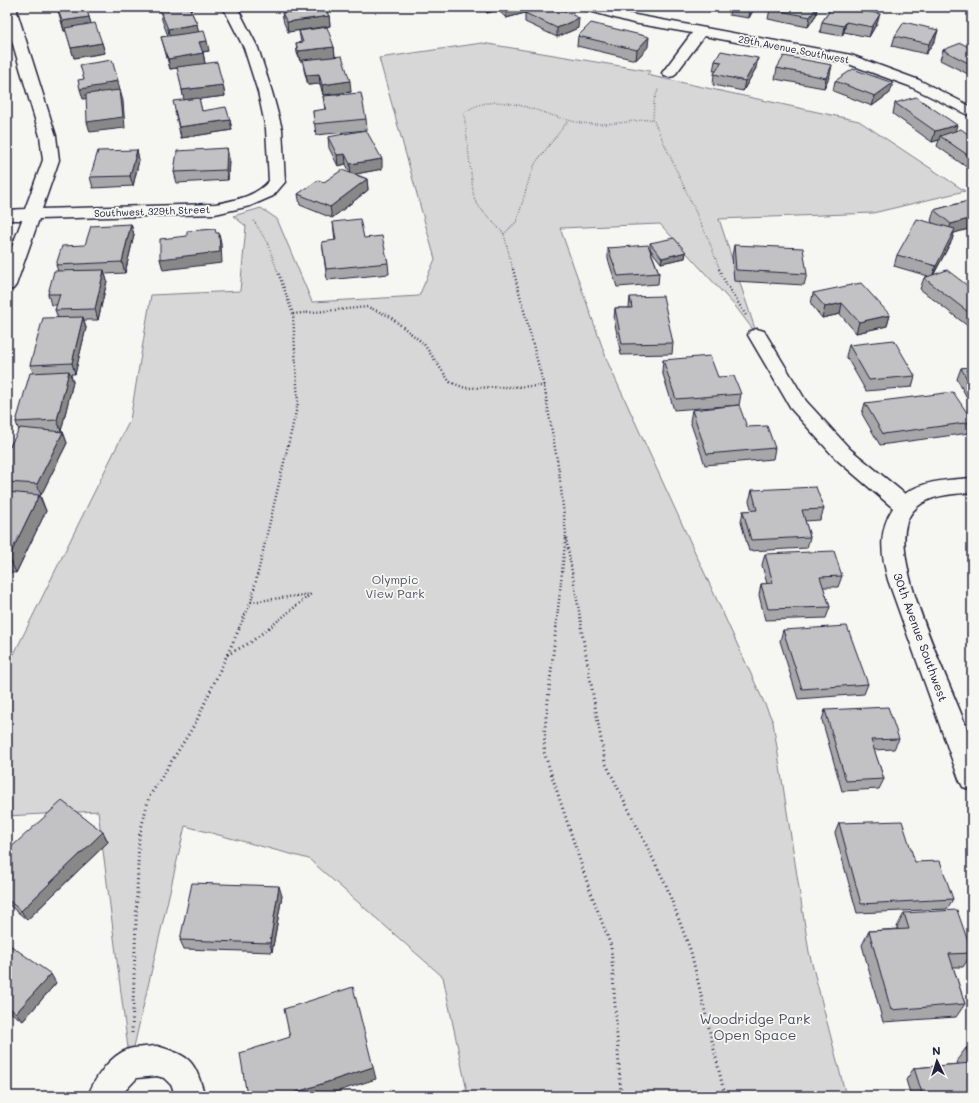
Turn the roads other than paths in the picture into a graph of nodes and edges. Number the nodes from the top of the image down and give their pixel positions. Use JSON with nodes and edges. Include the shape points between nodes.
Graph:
{"nodes":[{"id":1,"x":230,"y":7,"type":"edge"},
{"id":2,"x":591,"y":7,"type":"edge"},
{"id":3,"x":9,"y":11,"type":"edge"},
{"id":4,"x":701,"y":31,"type":"junction"},
{"id":5,"x":670,"y":73,"type":"road end"},
{"id":6,"x":972,"y":113,"type":"edge"},
{"id":7,"x":32,"y":214,"type":"junction"},
{"id":8,"x":7,"y":216,"type":"edge"},
{"id":9,"x":7,"y":286,"type":"edge"},
{"id":10,"x":757,"y":335,"type":"road end"},
{"id":11,"x":972,"y":485,"type":"edge"},
{"id":12,"x":905,"y":506,"type":"junction"},
{"id":13,"x":972,"y":779,"type":"edge"},
{"id":14,"x":103,"y":1096,"type":"edge"},
{"id":15,"x":190,"y":1096,"type":"edge"}],
"edges":[{"from":1,"to":7,"type":"street","name":"Southwest 329th Street","via":[[252,48],[274,129],[277,182],[267,193],[244,203],[214,209]]},
{"from":2,"to":4,"type":"street","via":[[633,19]]},
{"from":3,"to":7,"type":"street","via":[[48,136],[51,160]]},
{"from":4,"to":5,"type":"street"},
{"from":4,"to":6,"type":"street","name":"29th Avenue Southwest","via":[[846,58],[914,83]]},
{"from":7,"to":8,"type":"street","name":"Southwest 329th Street"},
{"from":7,"to":9,"type":"street"},
{"from":10,"to":12,"type":"street","via":[[799,405],[844,454]]},
{"from":11,"to":12,"type":"street","via":[[933,490],[917,496]]},
{"from":12,"to":13,"type":"street","name":"30th Avenue Southwest","via":[[896,522],[892,544],[896,570]]},
{"from":14,"to":15,"type":"street","via":[[109,1085],[130,1064],[157,1061],[173,1066],[184,1077]]}]}
